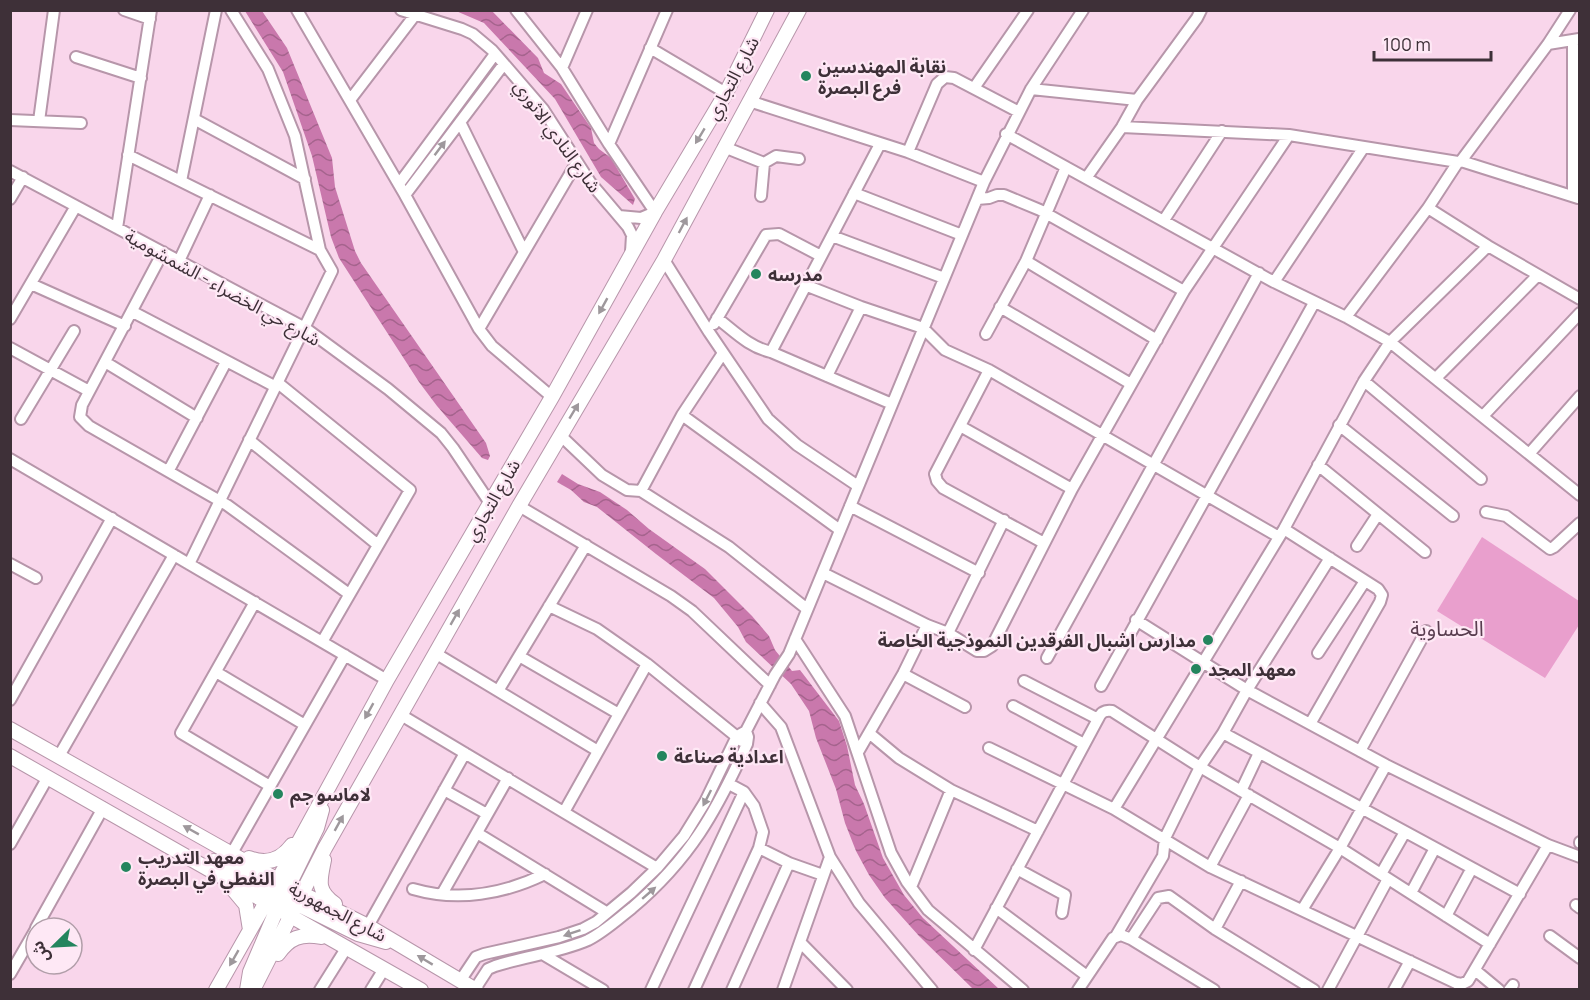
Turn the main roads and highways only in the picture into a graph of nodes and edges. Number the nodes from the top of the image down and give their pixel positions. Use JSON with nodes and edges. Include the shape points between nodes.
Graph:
{"nodes":[{"id":1,"x":767,"y":10,"type":"edge"},
{"id":2,"x":796,"y":11,"type":"edge"},
{"id":3,"x":10,"y":729,"type":"edge"},
{"id":4,"x":10,"y":756,"type":"edge"},
{"id":5,"x":82,"y":769,"type":"junction"},
{"id":6,"x":71,"y":790,"type":"junction"},
{"id":7,"x":324,"y":792,"type":"junction"},
{"id":8,"x":310,"y":822,"type":"junction"},
{"id":9,"x":327,"y":845,"type":"junction"},
{"id":10,"x":175,"y":849,"type":"junction"},
{"id":11,"x":232,"y":853,"type":"junction"},
{"id":12,"x":214,"y":871,"type":"junction"},
{"id":13,"x":283,"y":895,"type":"junction"},
{"id":14,"x":290,"y":917,"type":"junction"},
{"id":15,"x":353,"y":918,"type":"junction"},
{"id":16,"x":250,"y":930,"type":"junction"},
{"id":17,"x":340,"y":944,"type":"junction"},
{"id":18,"x":397,"y":944,"type":"junction"},
{"id":19,"x":252,"y":987,"type":"edge"},
{"id":20,"x":419,"y":989,"type":"edge"},
{"id":21,"x":475,"y":989,"type":"edge"},
{"id":22,"x":216,"y":990,"type":"edge"}],
"edges":[{"from":1,"to":7,"type":"main road","name":"شارع التجاري","one_way":true,"via":[[726,93]]},
{"from":9,"to":2,"type":"main road","name":"شارع التجاري","one_way":true,"via":[[664,260]]},
{"from":3,"to":5,"type":"main road","name":"شارع الجمهورية"},
{"from":4,"to":6,"type":"main road","name":"شارع الجمهورية"},
{"from":5,"to":6,"type":"main road","via":[[86,777],[83,786]]},
{"from":11,"to":5,"type":"main road","name":"شارع الجمهورية","one_way":true},
{"from":6,"to":10,"type":"main road","name":"شارع الجمهورية"},
{"from":7,"to":8,"type":"main road","name":"شارع التجاري"},
{"from":7,"to":13,"type":"main road","via":[[317,828]]},
{"from":8,"to":11,"type":"main road","via":[[289,849],[274,860],[261,862]]},
{"from":8,"to":13,"type":"main road","name":"شارع التجاري"},
{"from":9,"to":13,"type":"main road","name":"شارع التجاري"},
{"from":9,"to":15,"type":"main road","via":[[321,889]]},
{"from":10,"to":12,"type":"main road","name":"شارع الجمهورية"},
{"from":10,"to":13,"type":"main road","via":[[199,854]]},
{"from":11,"to":13,"type":"main road","name":"شارع الجمهورية"},
{"from":12,"to":13,"type":"main road","name":"شارع الجمهورية"},
{"from":12,"to":16,"type":"main road","via":[[243,900]]},
{"from":13,"to":14,"type":"main road"},
{"from":13,"to":15,"type":"main road","name":"شارع الجمهورية"},
{"from":13,"to":16,"type":"main road","name":"شارع التجاري"},
{"from":13,"to":18,"type":"main road","via":[[366,937]]},
{"from":13,"to":19,"type":"main road","via":[[250,972]]},
{"from":14,"to":17,"type":"main road","name":"شارع الجمهورية"},
{"from":14,"to":19,"type":"main road"},
{"from":15,"to":18,"type":"main road","name":"شارع الجمهورية"},
{"from":16,"to":22,"type":"main road","name":"شارع التجاري","one_way":true},
{"from":17,"to":19,"type":"main road","via":[[307,935],[292,939]]},
{"from":17,"to":20,"type":"main road","name":"شارع الجمهورية"},
{"from":21,"to":18,"type":"main road","name":"شارع الجمهورية","one_way":true}]}
